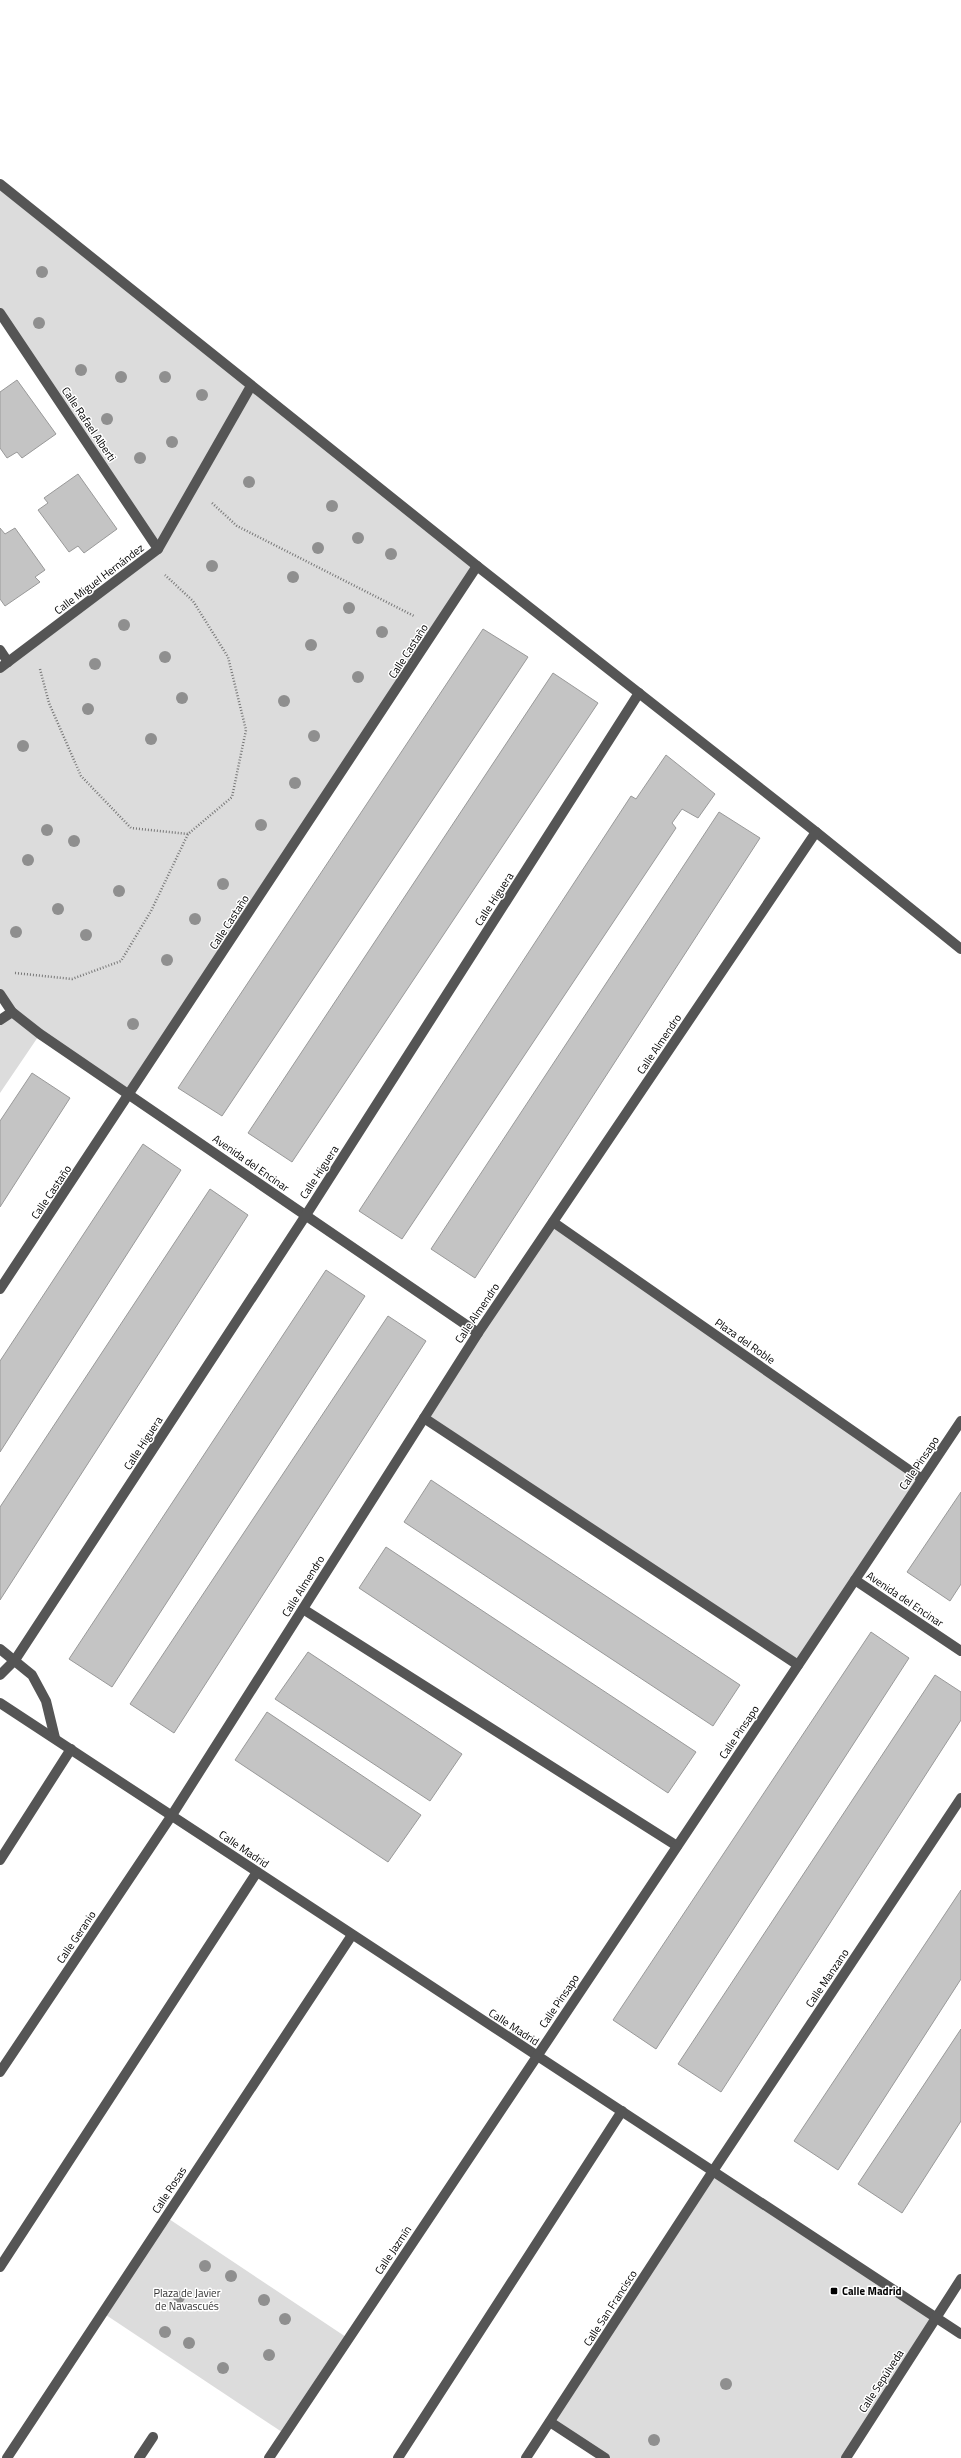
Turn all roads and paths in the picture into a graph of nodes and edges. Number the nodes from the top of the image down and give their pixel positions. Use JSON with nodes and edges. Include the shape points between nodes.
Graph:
{"nodes":[{"id":1,"x":0,"y":184,"type":"edge"},
{"id":2,"x":0,"y":313,"type":"edge"},
{"id":3,"x":252,"y":386,"type":"junction"},
{"id":4,"x":194,"y":486,"type":"junction"},
{"id":5,"x":158,"y":549,"type":"junction"},
{"id":6,"x":147,"y":557,"type":"junction"},
{"id":7,"x":477,"y":566,"type":"junction"},
{"id":8,"x":437,"y":628,"type":"junction"},
{"id":9,"x":34,"y":643,"type":"junction"},
{"id":10,"x":0,"y":650,"type":"edge"},
{"id":11,"x":4,"y":665,"type":"edge"},
{"id":12,"x":639,"y":693,"type":"junction"},
{"id":13,"x":816,"y":832,"type":"junction"},
{"id":14,"x":188,"y":834,"type":"junction"},
{"id":15,"x":961,"y":949,"type":"edge"},
{"id":16,"x":7,"y":973,"type":"dead end"},
{"id":17,"x":0,"y":994,"type":"edge"},
{"id":18,"x":12,"y":1012,"type":"junction"},
{"id":19,"x":0,"y":1020,"type":"edge"},
{"id":20,"x":130,"y":1095,"type":"junction"},
{"id":21,"x":306,"y":1215,"type":"junction"},
{"id":22,"x":553,"y":1222,"type":"junction"},
{"id":23,"x":0,"y":1289,"type":"edge"},
{"id":24,"x":478,"y":1333,"type":"junction"},
{"id":25,"x":424,"y":1418,"type":"junction"},
{"id":26,"x":961,"y":1422,"type":"edge"},
{"id":27,"x":922,"y":1479,"type":"junction"},
{"id":28,"x":855,"y":1580,"type":"junction"},
{"id":29,"x":303,"y":1609,"type":"junction"},
{"id":30,"x":0,"y":1649,"type":"edge"},
{"id":31,"x":961,"y":1651,"type":"edge"},
{"id":32,"x":15,"y":1660,"type":"junction"},
{"id":33,"x":798,"y":1665,"type":"junction"},
{"id":34,"x":0,"y":1675,"type":"edge"},
{"id":35,"x":0,"y":1703,"type":"edge"},
{"id":36,"x":55,"y":1738,"type":"junction"},
{"id":37,"x":71,"y":1749,"type":"junction"},
{"id":38,"x":961,"y":1798,"type":"edge"},
{"id":39,"x":172,"y":1815,"type":"junction"},
{"id":40,"x":677,"y":1846,"type":"junction"},
{"id":41,"x":0,"y":1860,"type":"edge"},
{"id":42,"x":257,"y":1872,"type":"junction"},
{"id":43,"x":352,"y":1935,"type":"junction"},
{"id":44,"x":537,"y":2056,"type":"junction"},
{"id":45,"x":0,"y":2072,"type":"edge"},
{"id":46,"x":622,"y":2111,"type":"junction"},
{"id":47,"x":713,"y":2171,"type":"junction"},
{"id":48,"x":0,"y":2267,"type":"edge"},
{"id":49,"x":961,"y":2279,"type":"edge"},
{"id":50,"x":937,"y":2318,"type":"junction"},
{"id":51,"x":961,"y":2334,"type":"edge"},
{"id":52,"x":550,"y":2422,"type":"junction"},
{"id":53,"x":153,"y":2437,"type":"dead end"},
{"id":54,"x":7,"y":2458,"type":"edge"},
{"id":55,"x":139,"y":2458,"type":"edge"},
{"id":56,"x":269,"y":2458,"type":"edge"},
{"id":57,"x":398,"y":2458,"type":"edge"},
{"id":58,"x":526,"y":2458,"type":"edge"},
{"id":59,"x":605,"y":2458,"type":"edge"},
{"id":60,"x":846,"y":2458,"type":"edge"}],
"edges":[{"from":1,"to":3,"type":"street"},
{"from":2,"to":5,"type":"street","name":"Calle Rafael Alberti"},
{"from":3,"to":4,"type":"street","name":"Calle Miguel Hernández"},
{"from":3,"to":7,"type":"street"},
{"from":4,"to":5,"type":"street","name":"Calle Miguel Hernández"},
{"from":4,"to":8,"type":"path","via":[[237,526]]},
{"from":5,"to":6,"type":"street","name":"Calle Miguel Hernández"},
{"from":6,"to":9,"type":"street","name":"Calle Miguel Hernández"},
{"from":6,"to":14,"type":"path","via":[[193,601],[228,657],[246,730],[232,797]]},
{"from":7,"to":8,"type":"street","name":"Calle Castaño"},
{"from":7,"to":12,"type":"street"},
{"from":8,"to":20,"type":"street","name":"Calle Castaño"},
{"from":9,"to":11,"type":"street","name":"Calle Miguel Hernández"},
{"from":9,"to":14,"type":"path","via":[[49,702],[81,776],[131,828]]},
{"from":10,"to":11,"type":"street"},
{"from":12,"to":13,"type":"street"},
{"from":12,"to":21,"type":"street","name":"Calle Higuera"},
{"from":13,"to":15,"type":"street"},
{"from":13,"to":22,"type":"street","name":"Calle Almendro"},
{"from":14,"to":16,"type":"path","via":[[151,911],[121,961],[72,979]]},
{"from":17,"to":18,"type":"street","name":"Avenida del Encinar"},
{"from":18,"to":19,"type":"street"},
{"from":18,"to":20,"type":"street","name":"Avenida del Encinar"},
{"from":20,"to":21,"type":"street","name":"Avenida del Encinar"},
{"from":20,"to":23,"type":"street","name":"Calle Castaño"},
{"from":21,"to":24,"type":"street","name":"Avenida del Encinar"},
{"from":21,"to":32,"type":"street","name":"Calle Higuera"},
{"from":22,"to":24,"type":"street","name":"Calle Almendro"},
{"from":22,"to":27,"type":"street","name":"Plaza del Roble"},
{"from":24,"to":25,"type":"street","name":"Calle Almendro"},
{"from":25,"to":29,"type":"street","name":"Calle Almendro"},
{"from":25,"to":33,"type":"street"},
{"from":26,"to":27,"type":"street","name":"Calle Pinsapo"},
{"from":27,"to":28,"type":"street","name":"Calle Pinsapo"},
{"from":28,"to":31,"type":"street","name":"Avenida del Encinar"},
{"from":28,"to":33,"type":"street","name":"Calle Pinsapo"},
{"from":29,"to":39,"type":"street","name":"Calle Almendro"},
{"from":29,"to":40,"type":"street"},
{"from":30,"to":32,"type":"street"},
{"from":32,"to":34,"type":"street","name":"Calle Higuera"},
{"from":32,"to":36,"type":"street","via":[[32,1675],[46,1701]]},
{"from":33,"to":40,"type":"street","name":"Calle Pinsapo"},
{"from":35,"to":36,"type":"street","name":"Calle Madrid"},
{"from":36,"to":37,"type":"street","name":"Calle Madrid"},
{"from":37,"to":39,"type":"street","name":"Calle Madrid"},
{"from":37,"to":41,"type":"street"},
{"from":38,"to":47,"type":"street","name":"Calle Manzano"},
{"from":39,"to":42,"type":"street","name":"Calle Madrid"},
{"from":39,"to":45,"type":"street","name":"Calle Geranio"},
{"from":40,"to":44,"type":"street","name":"Calle Pinsapo"},
{"from":42,"to":43,"type":"street","name":"Calle Madrid"},
{"from":42,"to":48,"type":"street"},
{"from":43,"to":44,"type":"street","name":"Calle Madrid"},
{"from":43,"to":54,"type":"street","name":"Calle Rosas"},
{"from":44,"to":46,"type":"street","name":"Calle Madrid"},
{"from":44,"to":56,"type":"street","name":"Calle Jazmín"},
{"from":46,"to":47,"type":"street","name":"Calle Madrid"},
{"from":46,"to":57,"type":"street"},
{"from":47,"to":50,"type":"street","name":"Calle Madrid"},
{"from":47,"to":52,"type":"street","name":"Calle San Francisco"},
{"from":49,"to":50,"type":"street","name":"Calle Sepúlveda"},
{"from":50,"to":51,"type":"street","name":"Calle Madrid"},
{"from":50,"to":60,"type":"street","name":"Calle Sepúlveda"},
{"from":52,"to":58,"type":"street","name":"Calle San Francisco"},
{"from":52,"to":59,"type":"street"},
{"from":53,"to":55,"type":"street"}]}
